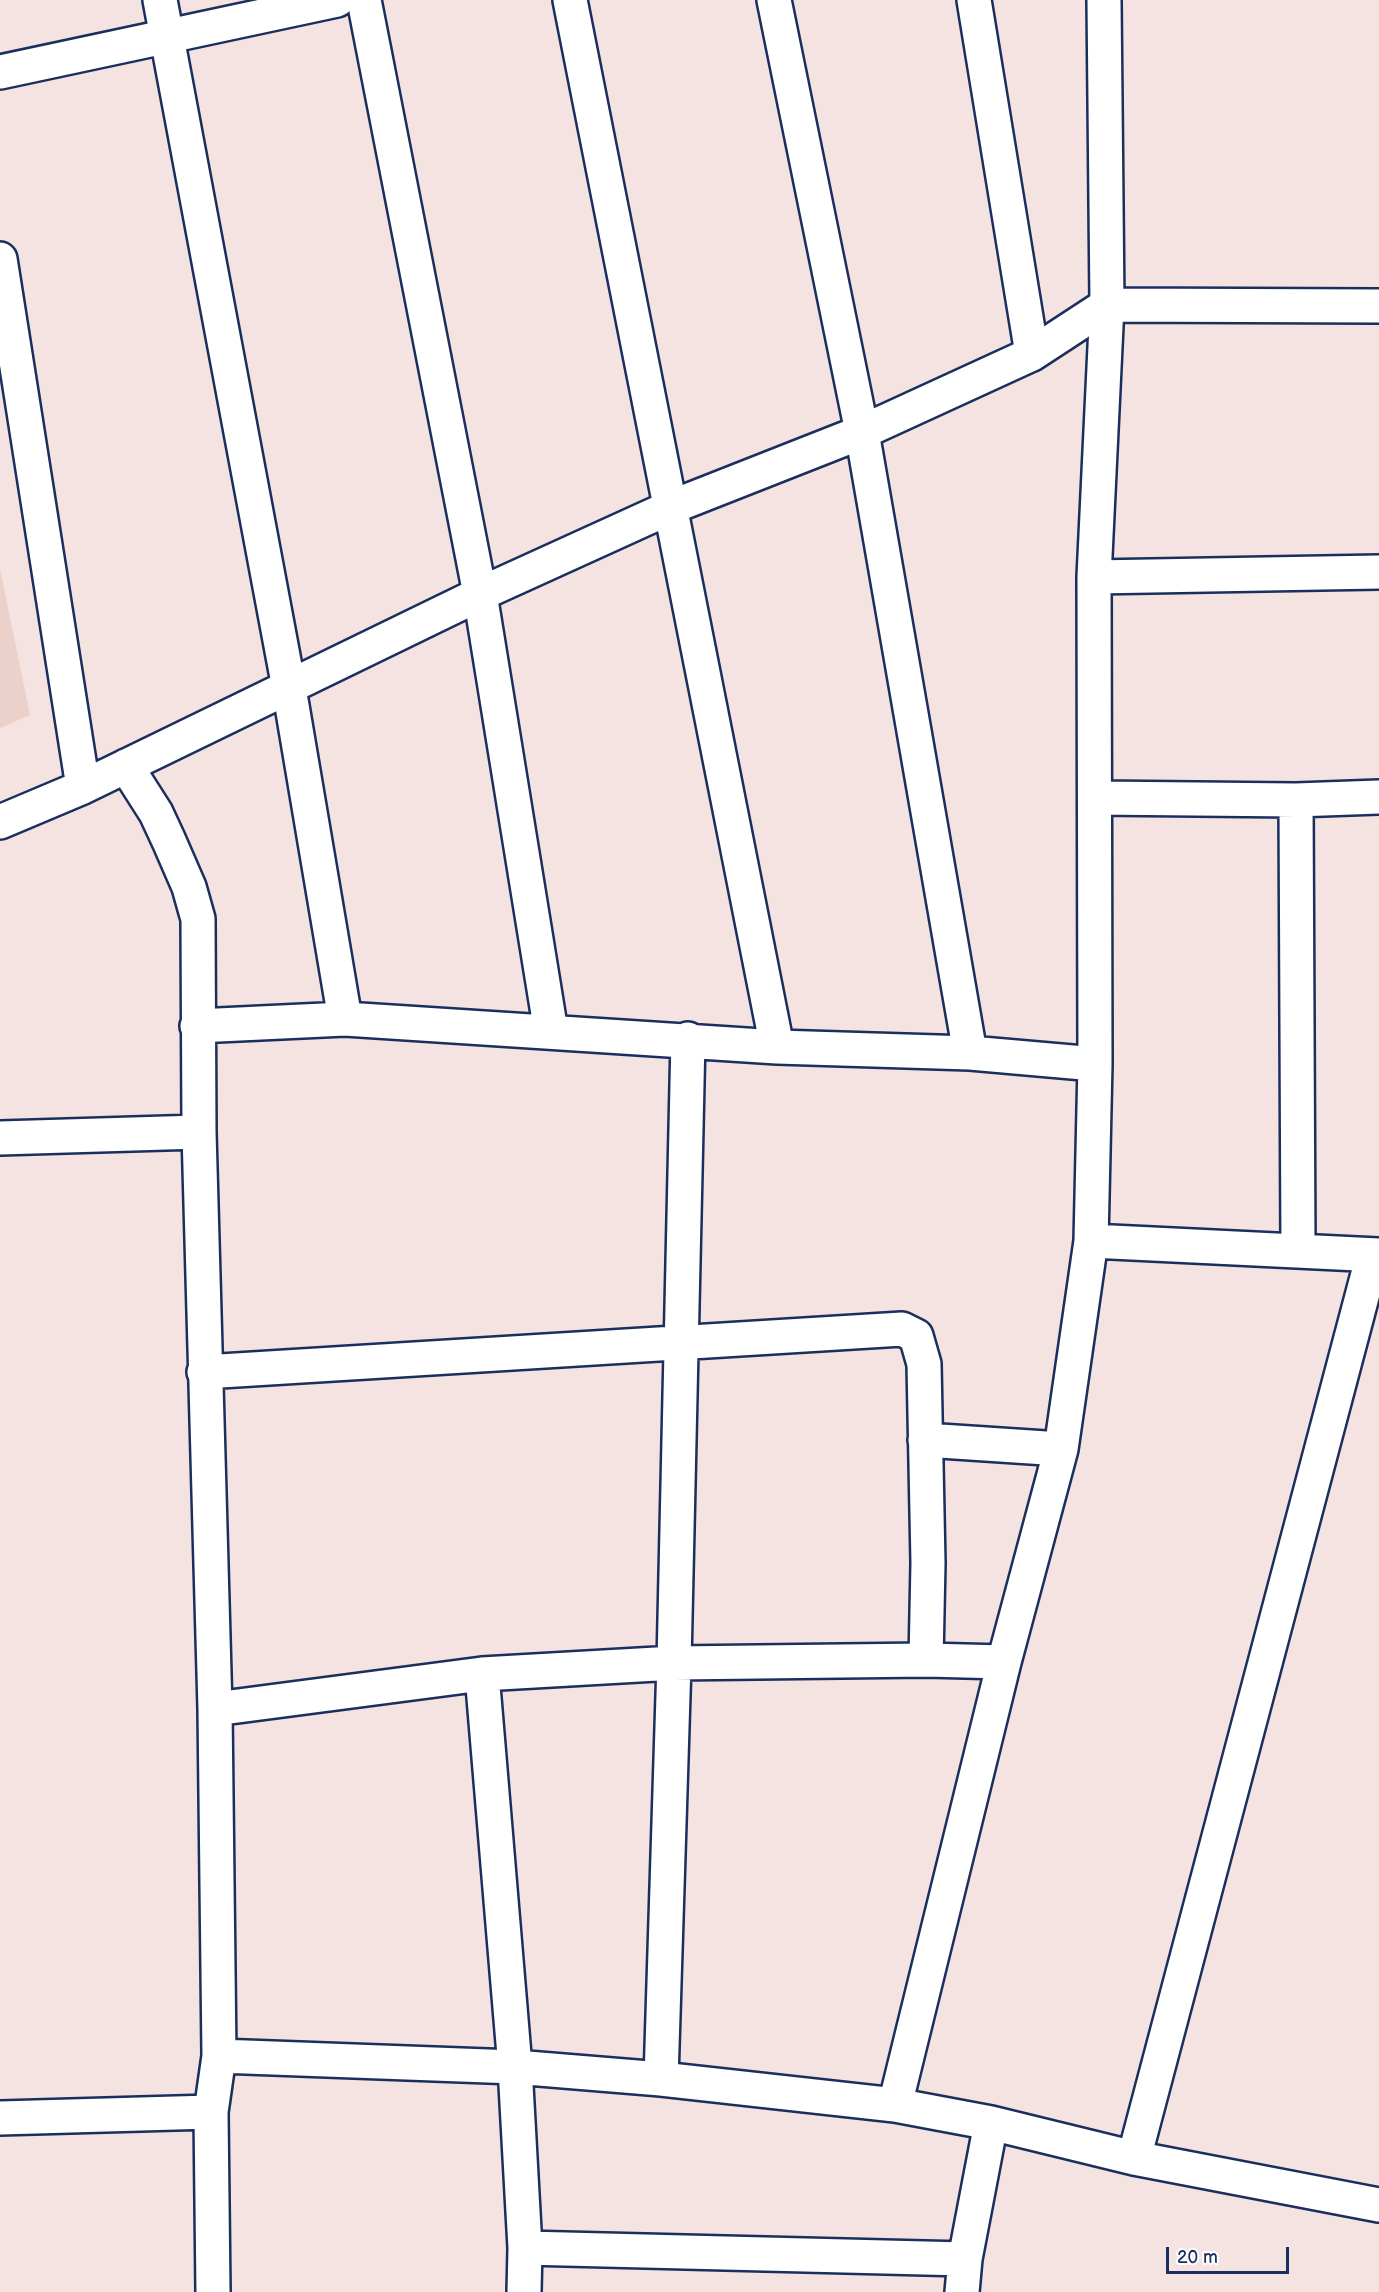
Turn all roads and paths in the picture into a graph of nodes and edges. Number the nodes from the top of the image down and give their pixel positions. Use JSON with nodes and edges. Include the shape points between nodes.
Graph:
{"nodes":[{"id":1,"x":160,"y":0,"type":"edge"},
{"id":2,"x":337,"y":0,"type":"edge"},
{"id":3,"x":364,"y":0,"type":"edge"},
{"id":4,"x":570,"y":0,"type":"edge"},
{"id":5,"x":774,"y":0,"type":"edge"},
{"id":6,"x":974,"y":0,"type":"edge"},
{"id":7,"x":1104,"y":0,"type":"edge"},
{"id":8,"x":168,"y":38,"type":"junction"},
{"id":9,"x":0,"y":72,"type":"edge"},
{"id":10,"x":0,"y":259,"type":"edge"},
{"id":11,"x":1107,"y":305,"type":"junction"},
{"id":12,"x":1379,"y":306,"type":"edge"},
{"id":13,"x":1032,"y":354,"type":"junction"},
{"id":14,"x":862,"y":432,"type":"junction"},
{"id":15,"x":669,"y":508,"type":"junction"},
{"id":16,"x":1379,"y":572,"type":"edge"},
{"id":17,"x":1094,"y":577,"type":"junction"},
{"id":18,"x":480,"y":594,"type":"junction"},
{"id":19,"x":289,"y":688,"type":"junction"},
{"id":20,"x":126,"y":766,"type":"junction"},
{"id":21,"x":83,"y":787,"type":"junction"},
{"id":22,"x":1379,"y":796,"type":"edge"},
{"id":23,"x":1096,"y":798,"type":"junction"},
{"id":24,"x":1296,"y":800,"type":"junction"},
{"id":25,"x":0,"y":822,"type":"edge"},
{"id":26,"x":345,"y":1019,"type":"junction"},
{"id":27,"x":197,"y":1026,"type":"junction"},
{"id":28,"x":551,"y":1032,"type":"junction"},
{"id":29,"x":688,"y":1040,"type":"junction"},
{"id":30,"x":777,"y":1047,"type":"junction"},
{"id":31,"x":970,"y":1053,"type":"junction"},
{"id":32,"x":1095,"y":1064,"type":"junction"},
{"id":33,"x":199,"y":1132,"type":"junction"},
{"id":34,"x":0,"y":1138,"type":"edge"},
{"id":35,"x":1091,"y":1241,"type":"junction"},
{"id":36,"x":1298,"y":1251,"type":"junction"},
{"id":37,"x":1376,"y":1255,"type":"edge"},
{"id":38,"x":680,"y":1345,"type":"junction"},
{"id":39,"x":204,"y":1372,"type":"junction"},
{"id":40,"x":925,"y":1440,"type":"junction"},
{"id":41,"x":1061,"y":1449,"type":"junction"},
{"id":42,"x":926,"y":1660,"type":"junction"},
{"id":43,"x":1004,"y":1662,"type":"junction"},
{"id":44,"x":674,"y":1664,"type":"junction"},
{"id":45,"x":482,"y":1674,"type":"junction"},
{"id":46,"x":215,"y":1709,"type":"junction"},
{"id":47,"x":219,"y":2055,"type":"junction"},
{"id":48,"x":515,"y":2067,"type":"junction"},
{"id":49,"x":661,"y":2079,"type":"junction"},
{"id":50,"x":895,"y":2105,"type":"junction"},
{"id":51,"x":211,"y":2112,"type":"junction"},
{"id":52,"x":0,"y":2118,"type":"edge"},
{"id":53,"x":991,"y":2123,"type":"junction"},
{"id":54,"x":1134,"y":2158,"type":"junction"},
{"id":55,"x":1379,"y":2205,"type":"edge"},
{"id":56,"x":525,"y":2248,"type":"junction"},
{"id":57,"x":965,"y":2259,"type":"junction"},
{"id":58,"x":213,"y":2292,"type":"edge"},
{"id":59,"x":524,"y":2292,"type":"edge"},
{"id":60,"x":962,"y":2292,"type":"edge"}],
"edges":[{"from":1,"to":8,"type":"street"},
{"from":2,"to":8,"type":"street"},
{"from":3,"to":18,"type":"street"},
{"from":4,"to":15,"type":"street"},
{"from":5,"to":14,"type":"street"},
{"from":6,"to":13,"type":"street"},
{"from":7,"to":11,"type":"street"},
{"from":8,"to":9,"type":"street"},
{"from":8,"to":19,"type":"street"},
{"from":10,"to":21,"type":"street"},
{"from":11,"to":12,"type":"street"},
{"from":11,"to":13,"type":"street"},
{"from":11,"to":17,"type":"street"},
{"from":13,"to":14,"type":"street"},
{"from":14,"to":15,"type":"street"},
{"from":14,"to":31,"type":"street"},
{"from":15,"to":18,"type":"street"},
{"from":15,"to":30,"type":"street"},
{"from":16,"to":17,"type":"street"},
{"from":17,"to":23,"type":"street"},
{"from":18,"to":19,"type":"street"},
{"from":18,"to":28,"type":"street"},
{"from":19,"to":20,"type":"street"},
{"from":19,"to":26,"type":"street"},
{"from":20,"to":21,"type":"street"},
{"from":20,"to":27,"type":"street","via":[[165,832],[189,886],[198,919]]},
{"from":21,"to":25,"type":"street"},
{"from":22,"to":24,"type":"street"},
{"from":23,"to":24,"type":"street"},
{"from":23,"to":32,"type":"street"},
{"from":24,"to":36,"type":"street"},
{"from":26,"to":27,"type":"street"},
{"from":26,"to":28,"type":"street"},
{"from":27,"to":33,"type":"street"},
{"from":28,"to":29,"type":"street"},
{"from":29,"to":30,"type":"street"},
{"from":29,"to":38,"type":"street"},
{"from":30,"to":31,"type":"street"},
{"from":31,"to":32,"type":"street"},
{"from":32,"to":35,"type":"street"},
{"from":33,"to":34,"type":"street"},
{"from":33,"to":39,"type":"street"},
{"from":35,"to":36,"type":"street"},
{"from":35,"to":41,"type":"street"},
{"from":36,"to":37,"type":"street"},
{"from":37,"to":54,"type":"street"},
{"from":38,"to":39,"type":"street"},
{"from":38,"to":40,"type":"street","via":[[902,1329],[916,1336],[921,1348]]},
{"from":38,"to":44,"type":"street"},
{"from":39,"to":46,"type":"street"},
{"from":40,"to":41,"type":"street"},
{"from":40,"to":42,"type":"street"},
{"from":41,"to":43,"type":"street"},
{"from":42,"to":43,"type":"street"},
{"from":42,"to":44,"type":"street"},
{"from":43,"to":50,"type":"street"},
{"from":44,"to":45,"type":"street"},
{"from":44,"to":49,"type":"street"},
{"from":45,"to":46,"type":"street"},
{"from":45,"to":48,"type":"street"},
{"from":46,"to":47,"type":"street"},
{"from":47,"to":48,"type":"street"},
{"from":47,"to":51,"type":"street"},
{"from":48,"to":49,"type":"street"},
{"from":48,"to":56,"type":"street"},
{"from":49,"to":50,"type":"street"},
{"from":50,"to":53,"type":"street"},
{"from":51,"to":52,"type":"street"},
{"from":51,"to":58,"type":"street"},
{"from":53,"to":54,"type":"street"},
{"from":53,"to":57,"type":"street"},
{"from":54,"to":55,"type":"street"},
{"from":56,"to":57,"type":"street"},
{"from":56,"to":59,"type":"street"},
{"from":57,"to":60,"type":"street"}]}
